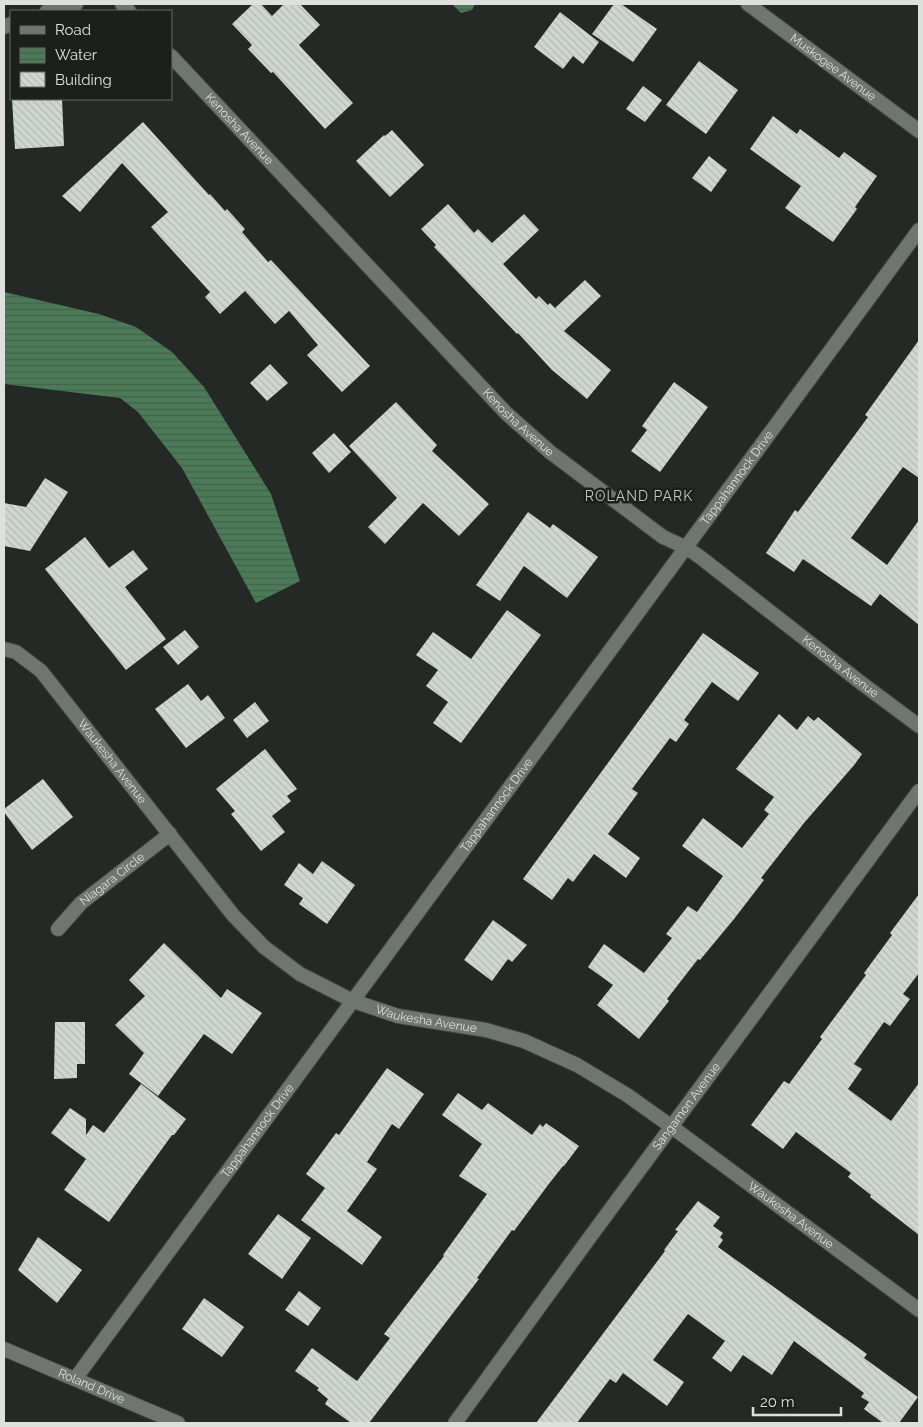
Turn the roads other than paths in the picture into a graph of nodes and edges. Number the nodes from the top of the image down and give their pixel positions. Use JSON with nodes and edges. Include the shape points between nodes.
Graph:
{"nodes":[{"id":1,"x":76,"y":4,"type":"edge"},
{"id":2,"x":748,"y":4,"type":"edge"},
{"id":3,"x":50,"y":10,"type":"edge"},
{"id":4,"x":172,"y":57,"type":"edge"},
{"id":5,"x":919,"y":132,"type":"edge"},
{"id":6,"x":919,"y":230,"type":"edge"},
{"id":7,"x":687,"y":548,"type":"junction"},
{"id":8,"x":4,"y":648,"type":"edge"},
{"id":9,"x":919,"y":726,"type":"edge"},
{"id":10,"x":919,"y":791,"type":"edge"},
{"id":11,"x":170,"y":834,"type":"junction"},
{"id":12,"x":58,"y":929,"type":"dead end"},
{"id":13,"x":353,"y":1001,"type":"junction"},
{"id":14,"x":672,"y":1126,"type":"junction"},
{"id":15,"x":919,"y":1310,"type":"edge"},
{"id":16,"x":4,"y":1349,"type":"edge"},
{"id":17,"x":75,"y":1379,"type":"junction"},
{"id":18,"x":178,"y":1423,"type":"edge"},
{"id":19,"x":455,"y":1423,"type":"edge"}],
"edges":[{"from":1,"to":3,"type":"street"},
{"from":2,"to":5,"type":"street","name":"Muskogee Avenue"},
{"from":4,"to":7,"type":"street","name":"Kenosha Avenue","via":[[506,413],[550,452],[655,531]]},
{"from":6,"to":7,"type":"street","name":"Tappahannock Drive"},
{"from":7,"to":9,"type":"street","name":"Kenosha Avenue"},
{"from":7,"to":13,"type":"street","name":"Tappahannock Drive"},
{"from":8,"to":11,"type":"street","name":"Waukesha Avenue","via":[[16,652],[41,670]]},
{"from":10,"to":14,"type":"street","name":"Sangamon Avenue"},
{"from":11,"to":12,"type":"street","name":"Niagara Circle","via":[[81,903]]},
{"from":11,"to":13,"type":"street","name":"Waukesha Avenue","via":[[233,915],[264,947],[300,974]]},
{"from":13,"to":14,"type":"street","name":"Waukesha Avenue","via":[[398,1016],[486,1030],[524,1041],[577,1065]]},
{"from":13,"to":17,"type":"street","name":"Tappahannock Drive"},
{"from":14,"to":15,"type":"street","name":"Waukesha Avenue"},
{"from":14,"to":19,"type":"street","name":"Sangamon Avenue"},
{"from":16,"to":17,"type":"street","name":"Roland Drive"},
{"from":17,"to":18,"type":"street","name":"Roland Drive"}]}
